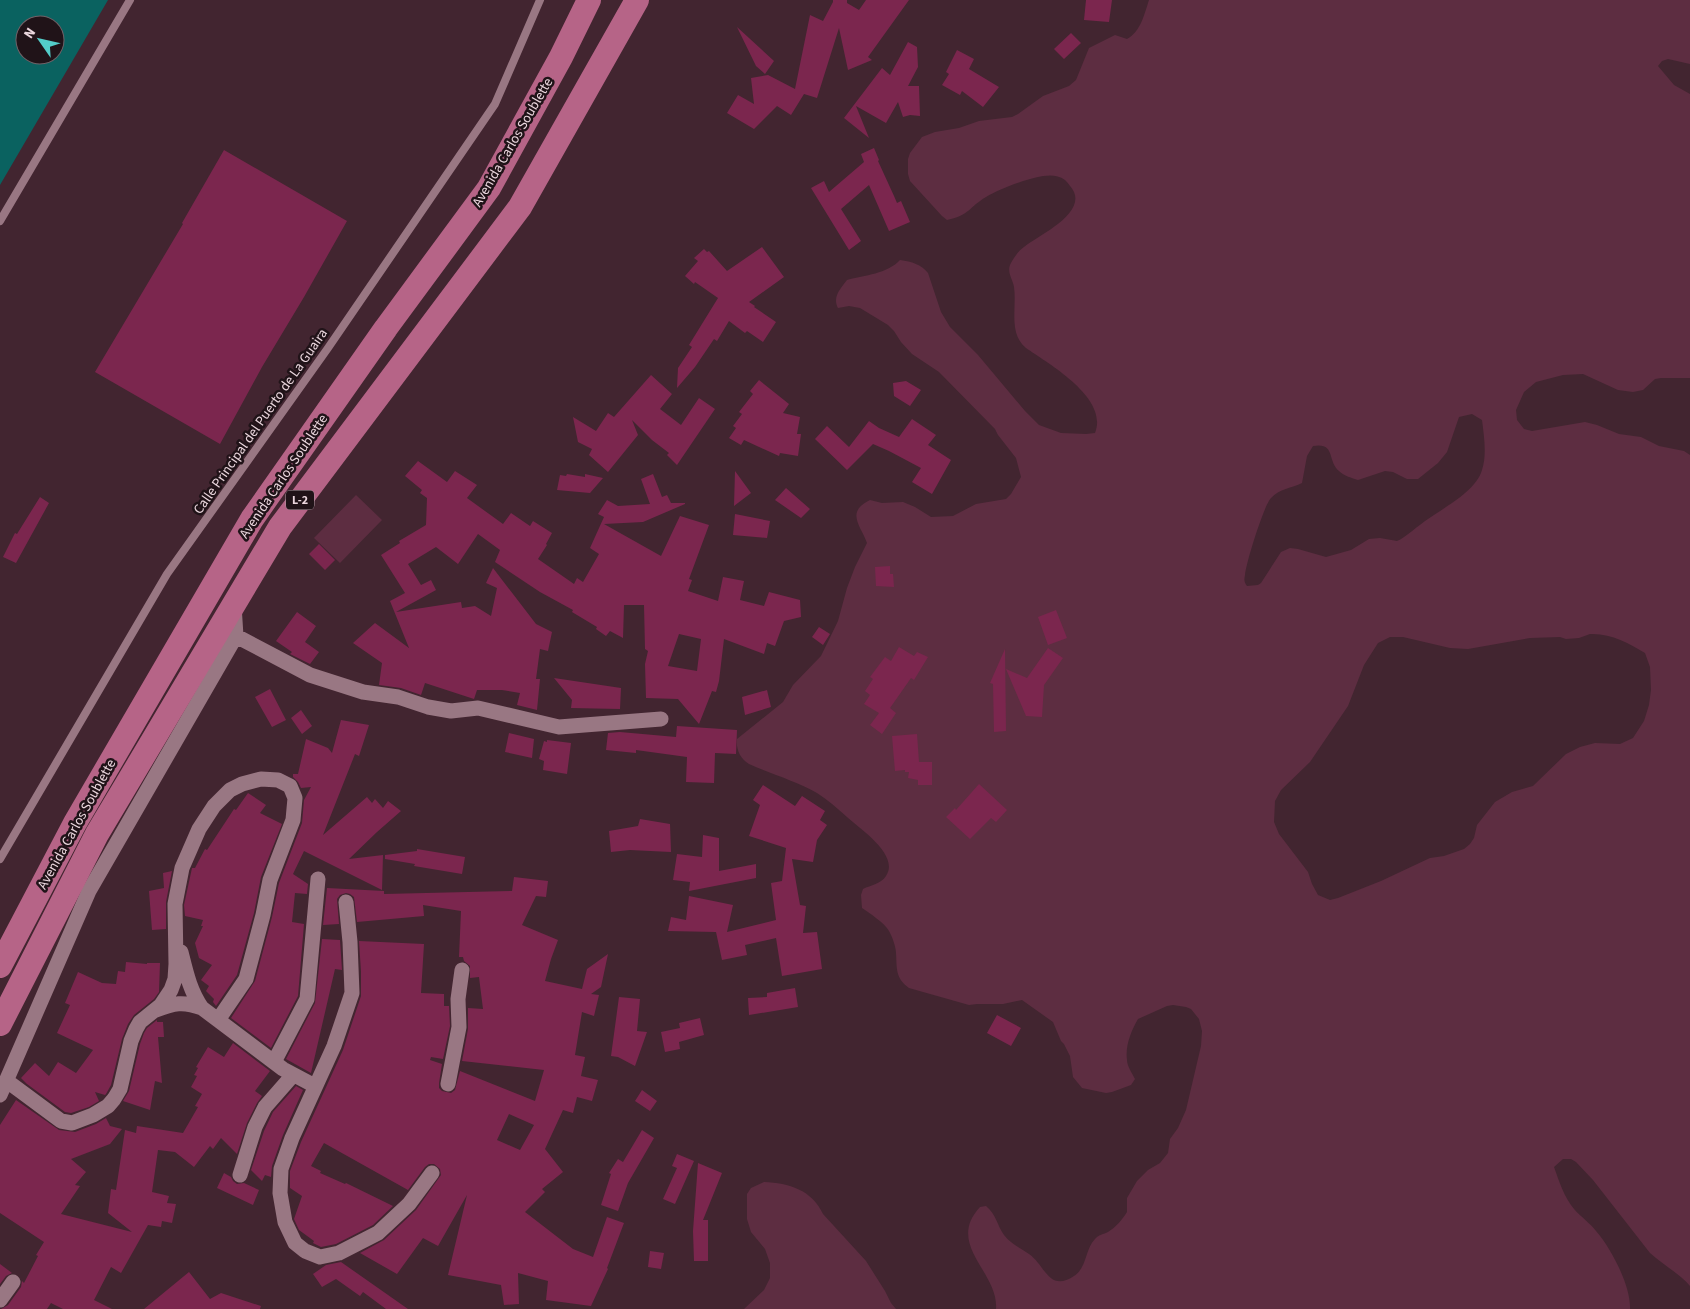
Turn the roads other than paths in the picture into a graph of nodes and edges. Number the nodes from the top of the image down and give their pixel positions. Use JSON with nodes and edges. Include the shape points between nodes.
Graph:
{"nodes":[{"id":1,"x":130,"y":0,"type":"edge"},
{"id":2,"x":540,"y":0,"type":"edge"},
{"id":3,"x":589,"y":0,"type":"edge"},
{"id":4,"x":637,"y":0,"type":"edge"},
{"id":5,"x":0,"y":221,"type":"edge"},
{"id":6,"x":234,"y":604,"type":"junction"},
{"id":7,"x":236,"y":636,"type":"junction"},
{"id":8,"x":661,"y":719,"type":"dead end"},
{"id":9,"x":0,"y":859,"type":"edge"},
{"id":10,"x":318,"y":879,"type":"dead end"},
{"id":11,"x":346,"y":902,"type":"dead end"},
{"id":12,"x":176,"y":931,"type":"junction"},
{"id":13,"x":0,"y":966,"type":"edge"},
{"id":14,"x":462,"y":970,"type":"dead end"},
{"id":15,"x":202,"y":1008,"type":"junction"},
{"id":16,"x":155,"y":1011,"type":"junction"},
{"id":17,"x":218,"y":1020,"type":"junction"},
{"id":18,"x":0,"y":1024,"type":"edge"},
{"id":19,"x":274,"y":1062,"type":"junction"},
{"id":20,"x":293,"y":1075,"type":"junction"},
{"id":21,"x":448,"y":1084,"type":"dead end"},
{"id":22,"x":315,"y":1086,"type":"junction"},
{"id":23,"x":3,"y":1088,"type":"edge"},
{"id":24,"x":432,"y":1174,"type":"dead end"},
{"id":25,"x":240,"y":1175,"type":"dead end"},
{"id":26,"x":12,"y":1282,"type":"dead end"},
{"id":27,"x":0,"y":1300,"type":"edge"}],
"edges":[{"from":1,"to":5,"type":"lane"},
{"from":2,"to":9,"type":"lane","name":"Calle Principal del Puerto de La Guaira","via":[[496,104],[167,574]]},
{"from":3,"to":13,"type":"main road","name":"Avenida Carlos Soublette","number":"L-2","via":[[562,57],[489,188],[252,519],[75,823]]},
{"from":4,"to":6,"type":"main road","name":"Avenida Carlos Soublette","number":"L-2","via":[[520,207],[280,527]]},
{"from":6,"to":7,"type":"street"},
{"from":6,"to":18,"type":"main road","name":"Avenida Carlos Soublette","number":"L-2","via":[[97,834]]},
{"from":7,"to":8,"type":"street","via":[[310,675],[363,692],[398,697],[428,707],[451,710],[478,708],[559,727]]},
{"from":7,"to":23,"type":"street","via":[[89,891]]},
{"from":10,"to":19,"type":"street","via":[[307,998]]},
{"from":11,"to":22,"type":"street","via":[[352,993],[334,1046]]},
{"from":12,"to":15,"type":"street","via":[[188,981]]},
{"from":12,"to":16,"type":"street","via":[[174,979],[171,990]]},
{"from":12,"to":17,"type":"street","via":[[175,904],[182,868],[199,829],[214,806],[230,790],[242,784],[261,779],[278,780],[290,786],[295,798],[293,820],[270,880],[246,979]]},
{"from":14,"to":21,"type":"street","via":[[459,1027]]},
{"from":15,"to":16,"type":"street","via":[[181,1003]]},
{"from":15,"to":17,"type":"street"},
{"from":16,"to":23,"type":"street","via":[[140,1022],[131,1041],[120,1089],[108,1106],[93,1115],[72,1123],[61,1121]]},
{"from":17,"to":19,"type":"street"},
{"from":19,"to":20,"type":"street"},
{"from":20,"to":22,"type":"street"},
{"from":20,"to":25,"type":"street","via":[[265,1107]]},
{"from":22,"to":24,"type":"street","via":[[281,1169],[280,1193],[285,1222],[295,1243],[305,1251],[320,1257],[339,1253],[378,1233],[409,1204]]},
{"from":26,"to":27,"type":"street"}]}
